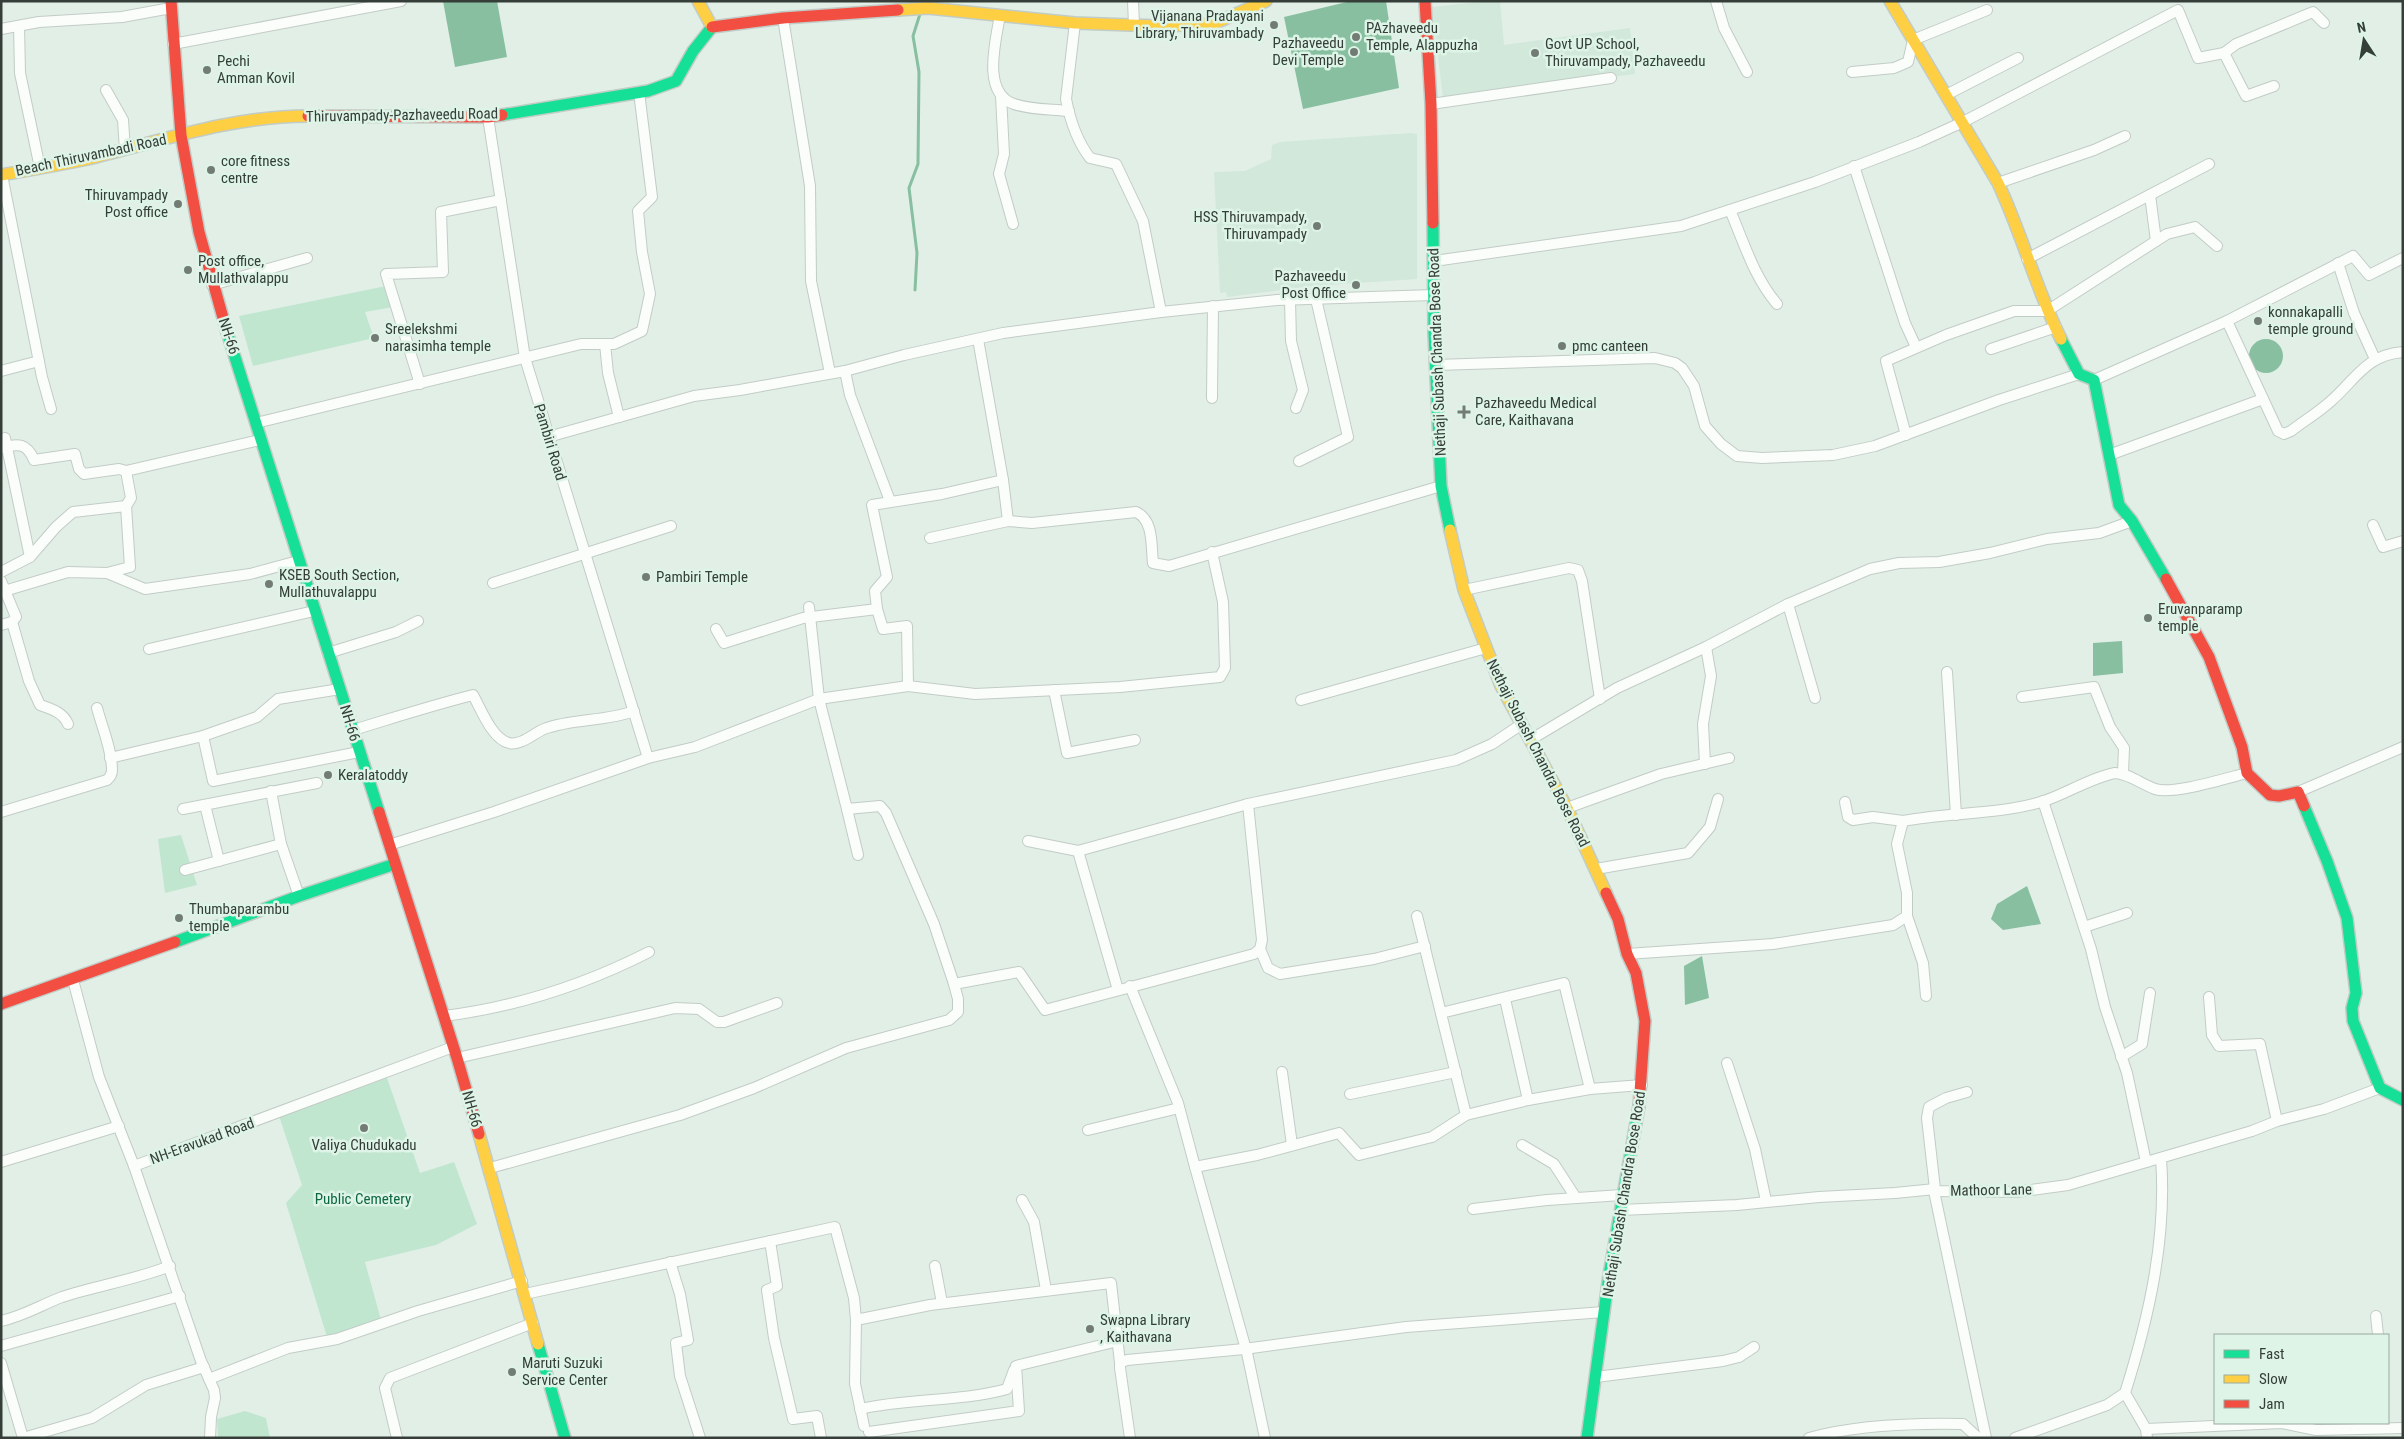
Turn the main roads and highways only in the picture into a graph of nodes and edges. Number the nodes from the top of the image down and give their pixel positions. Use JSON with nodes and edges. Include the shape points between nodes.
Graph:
{"nodes":[{"id":1,"x":698,"y":1,"type":"edge"},
{"id":2,"x":1890,"y":1,"type":"edge"},
{"id":3,"x":1265,"y":2,"type":"edge"},
{"id":4,"x":1428,"y":2,"type":"edge"},
{"id":5,"x":171,"y":5,"type":"edge"},
{"id":6,"x":712,"y":27,"type":"junction"},
{"id":7,"x":181,"y":135,"type":"junction"},
{"id":8,"x":2,"y":175,"type":"edge"},
{"id":9,"x":395,"y":864,"type":"junction"},
{"id":10,"x":1,"y":1004,"type":"edge"},
{"id":11,"x":2403,"y":1100,"type":"edge"},
{"id":12,"x":565,"y":1438,"type":"edge"},
{"id":13,"x":1587,"y":1438,"type":"edge"}],
"edges":[{"from":1,"to":6,"type":"main road"},
{"from":2,"to":11,"type":"main road","via":[[1998,183],[2047,311],[2079,374],[2094,380],[2119,505],[2132,521],[2209,657],[2242,747],[2247,773],[2270,795],[2298,792],[2347,918],[2356,993],[2352,1021],[2380,1088]]},
{"from":3,"to":6,"type":"main road","via":[[1213,24],[1075,23],[928,8],[783,18]]},
{"from":4,"to":13,"type":"main road","name":"Nethaji Subash Chandra Bose Road","via":[[1436,366],[1442,486],[1464,590],[1501,686],[1567,808],[1618,918],[1627,954],[1636,973],[1645,1021],[1636,1135],[1622,1195]]},
{"from":5,"to":7,"type":"main road","name":"NH-66"},
{"from":6,"to":7,"type":"main road","name":"Thiruvampady-Pazhaveedu Road","via":[[676,81],[639,92],[488,117],[283,116],[228,123]]},
{"from":7,"to":8,"type":"main road","name":"Beach Thiruvambadi Road"},
{"from":7,"to":9,"type":"main road","name":"NH-66","via":[[212,285]]},
{"from":9,"to":10,"type":"main road"},
{"from":9,"to":12,"type":"main road","name":"NH-66","via":[[490,1168]]}]}
